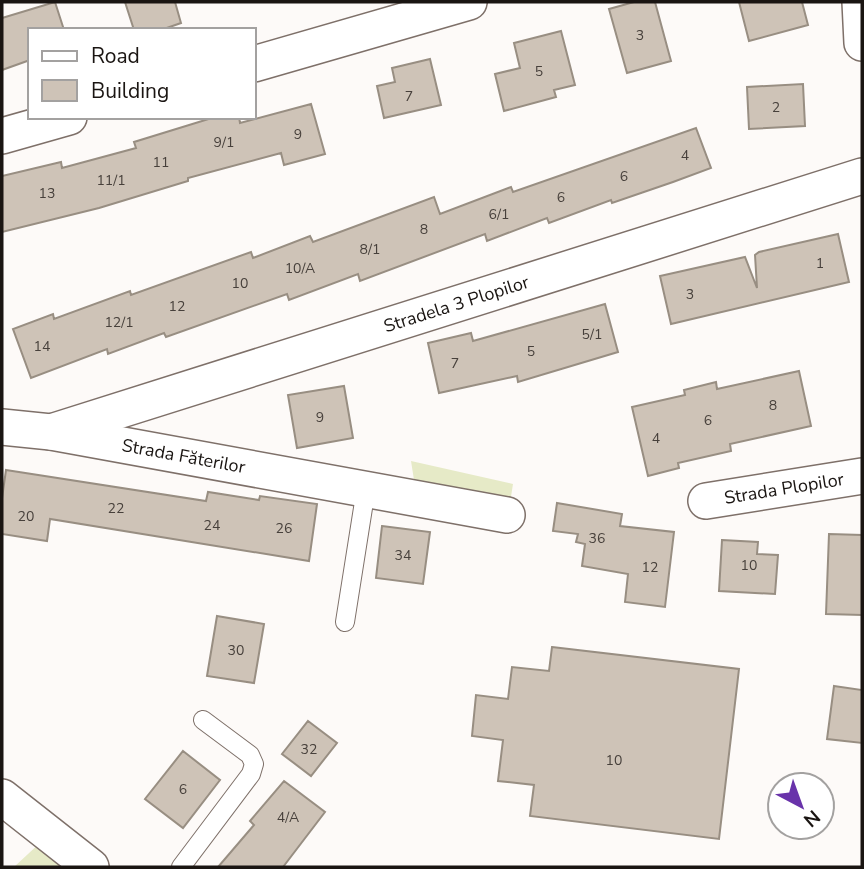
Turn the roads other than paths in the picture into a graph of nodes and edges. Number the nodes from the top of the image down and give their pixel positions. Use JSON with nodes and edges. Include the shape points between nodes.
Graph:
{"nodes":[{"id":1,"x":469,"y":2,"type":"edge"},
{"id":2,"x":860,"y":2,"type":"edge"},
{"id":3,"x":862,"y":43,"type":"edge"},
{"id":4,"x":256,"y":63,"type":"edge"},
{"id":5,"x":62,"y":119,"type":"edge"},
{"id":6,"x":2,"y":136,"type":"edge"},
{"id":7,"x":862,"y":176,"type":"edge"},
{"id":8,"x":2,"y":426,"type":"edge"},
{"id":9,"x":51,"y":432,"type":"junction"},
{"id":10,"x":862,"y":476,"type":"edge"},
{"id":11,"x":366,"y":489,"type":"junction"},
{"id":12,"x":706,"y":501,"type":"dead end"},
{"id":13,"x":507,"y":515,"type":"dead end"},
{"id":14,"x":345,"y":622,"type":"dead end"},
{"id":15,"x":203,"y":720,"type":"dead end"},
{"id":16,"x":2,"y":797,"type":"edge"},
{"id":17,"x":91,"y":867,"type":"edge"},
{"id":18,"x":181,"y":867,"type":"edge"}],
"edges":[{"from":1,"to":4,"type":"street"},
{"from":2,"to":3,"type":"street"},
{"from":5,"to":6,"type":"street"},
{"from":7,"to":9,"type":"street","name":"Stradela 3 Plopilor"},
{"from":8,"to":9,"type":"street","name":"Strada Făterilor"},
{"from":9,"to":11,"type":"street","name":"Strada Făterilor"},
{"from":10,"to":12,"type":"street","name":"Strada Plopilor"},
{"from":11,"to":13,"type":"street","name":"Strada Făterilor"},
{"from":11,"to":14,"type":"lane"},
{"from":15,"to":18,"type":"lane","via":[[250,755],[254,764]]},
{"from":16,"to":17,"type":"street"}]}
